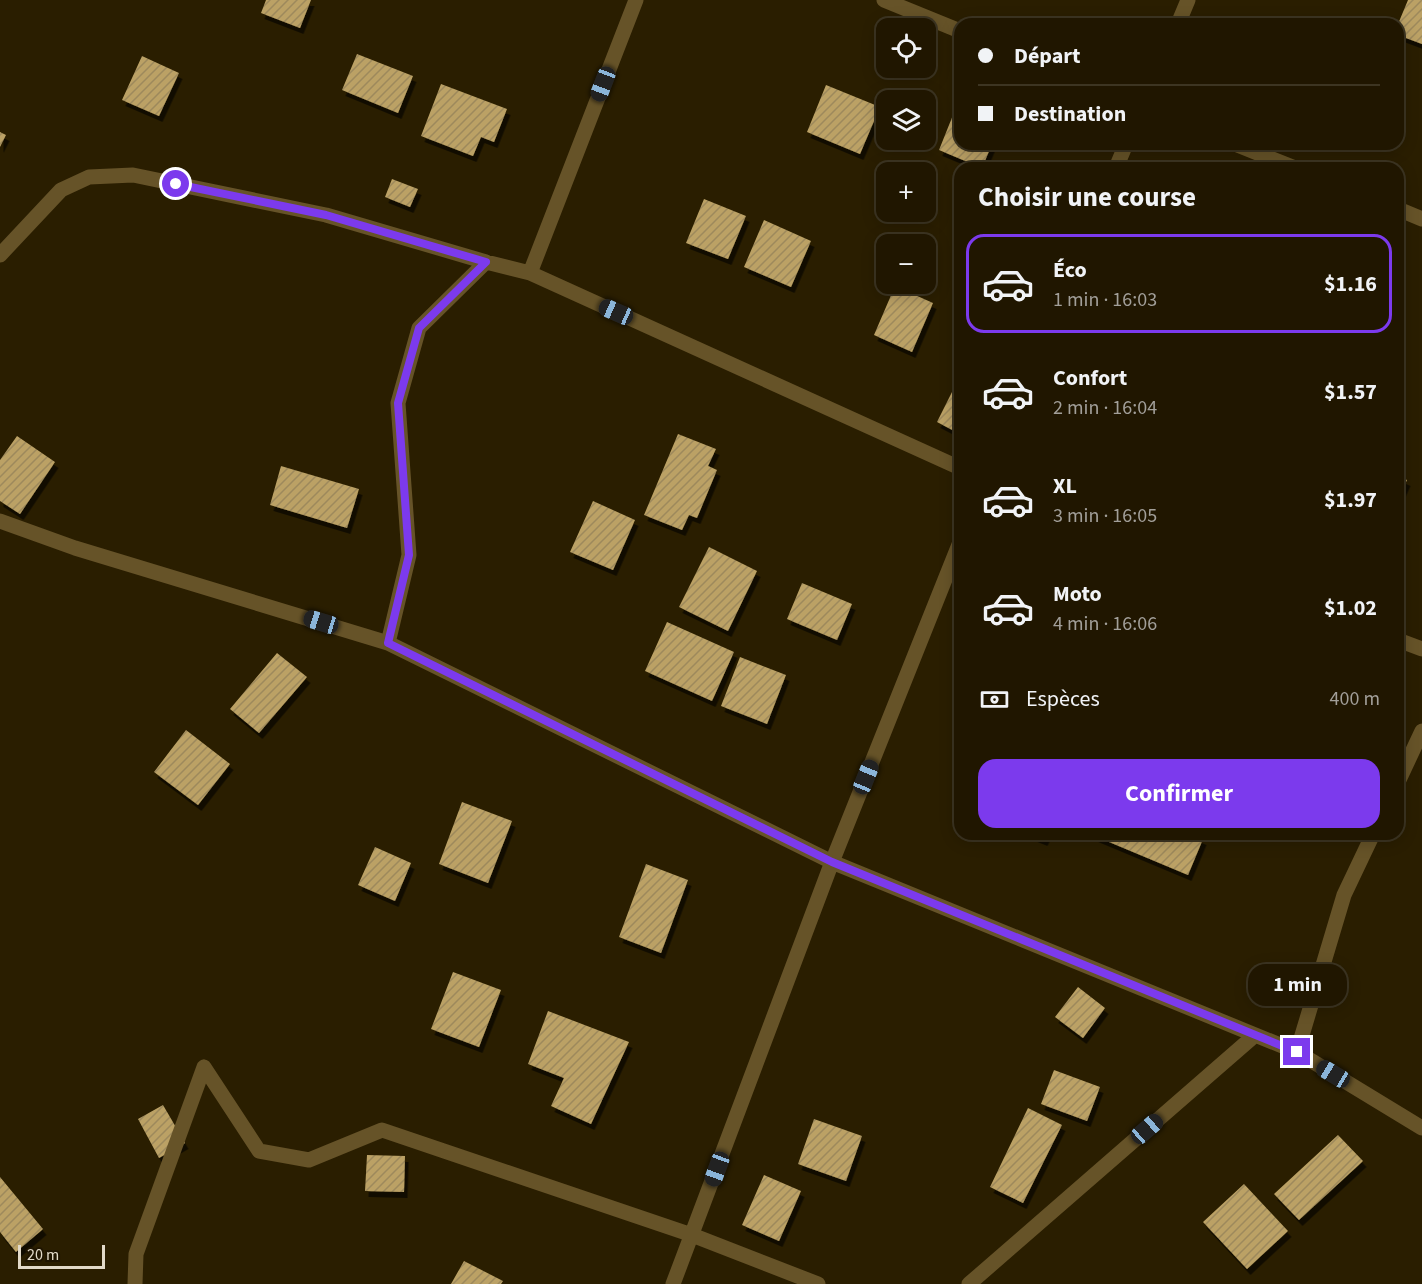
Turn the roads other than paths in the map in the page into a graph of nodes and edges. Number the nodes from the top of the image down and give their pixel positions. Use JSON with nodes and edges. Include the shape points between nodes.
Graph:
{"nodes":[{"id":1,"x":636,"y":0,"type":"edge"},
{"id":2,"x":884,"y":0,"type":"edge"},
{"id":3,"x":1188,"y":0,"type":"edge"},
{"id":4,"x":1180,"y":18,"type":"edge"},
{"id":5,"x":954,"y":29,"type":"edge"},
{"id":6,"x":1250,"y":150,"type":"edge"},
{"id":7,"x":1280,"y":162,"type":"edge"},
{"id":8,"x":1404,"y":212,"type":"edge"},
{"id":9,"x":1422,"y":219,"type":"edge"},
{"id":10,"x":0,"y":255,"type":"edge"},
{"id":11,"x":486,"y":262,"type":"junction"},
{"id":12,"x":530,"y":273,"type":"junction"},
{"id":13,"x":954,"y":465,"type":"edge"},
{"id":14,"x":0,"y":521,"type":"edge"},
{"id":15,"x":954,"y":557,"type":"edge"},
{"id":16,"x":1404,"y":642,"type":"edge"},
{"id":17,"x":388,"y":643,"type":"junction"},
{"id":18,"x":1422,"y":649,"type":"edge"},
{"id":19,"x":1422,"y":731,"type":"edge"},
{"id":20,"x":1404,"y":769,"type":"edge"},
{"id":21,"x":1370,"y":840,"type":"edge"},
{"id":22,"x":832,"y":862,"type":"junction"},
{"id":23,"x":1254,"y":1036,"type":"junction"},
{"id":24,"x":1297,"y":1052,"type":"junction"},
{"id":25,"x":1422,"y":1128,"type":"edge"},
{"id":26,"x":692,"y":1235,"type":"junction"},
{"id":27,"x":135,"y":1284,"type":"edge"},
{"id":28,"x":672,"y":1284,"type":"edge"},
{"id":29,"x":818,"y":1284,"type":"edge"},
{"id":30,"x":969,"y":1284,"type":"edge"}],
"edges":[{"from":1,"to":12,"type":"street"},
{"from":2,"to":5,"type":"street"},
{"from":3,"to":4,"type":"street"},
{"from":6,"to":7,"type":"street"},
{"from":8,"to":9,"type":"street"},
{"from":10,"to":11,"type":"street","via":[[61,190],[89,177],[133,175],[326,215]]},
{"from":11,"to":12,"type":"street"},
{"from":11,"to":17,"type":"street","via":[[419,328],[398,403],[409,555]]},
{"from":12,"to":13,"type":"street"},
{"from":14,"to":17,"type":"street","via":[[75,548]]},
{"from":15,"to":22,"type":"street"},
{"from":16,"to":18,"type":"street"},
{"from":17,"to":22,"type":"street"},
{"from":19,"to":20,"type":"street"},
{"from":21,"to":24,"type":"street","via":[[1344,895]]},
{"from":22,"to":23,"type":"street"},
{"from":22,"to":26,"type":"street"},
{"from":23,"to":24,"type":"street"},
{"from":23,"to":30,"type":"street"},
{"from":24,"to":25,"type":"street"},
{"from":26,"to":27,"type":"street","via":[[382,1130],[309,1160],[259,1150],[204,1067],[136,1254]]},
{"from":26,"to":28,"type":"street"},
{"from":26,"to":29,"type":"street"}]}
